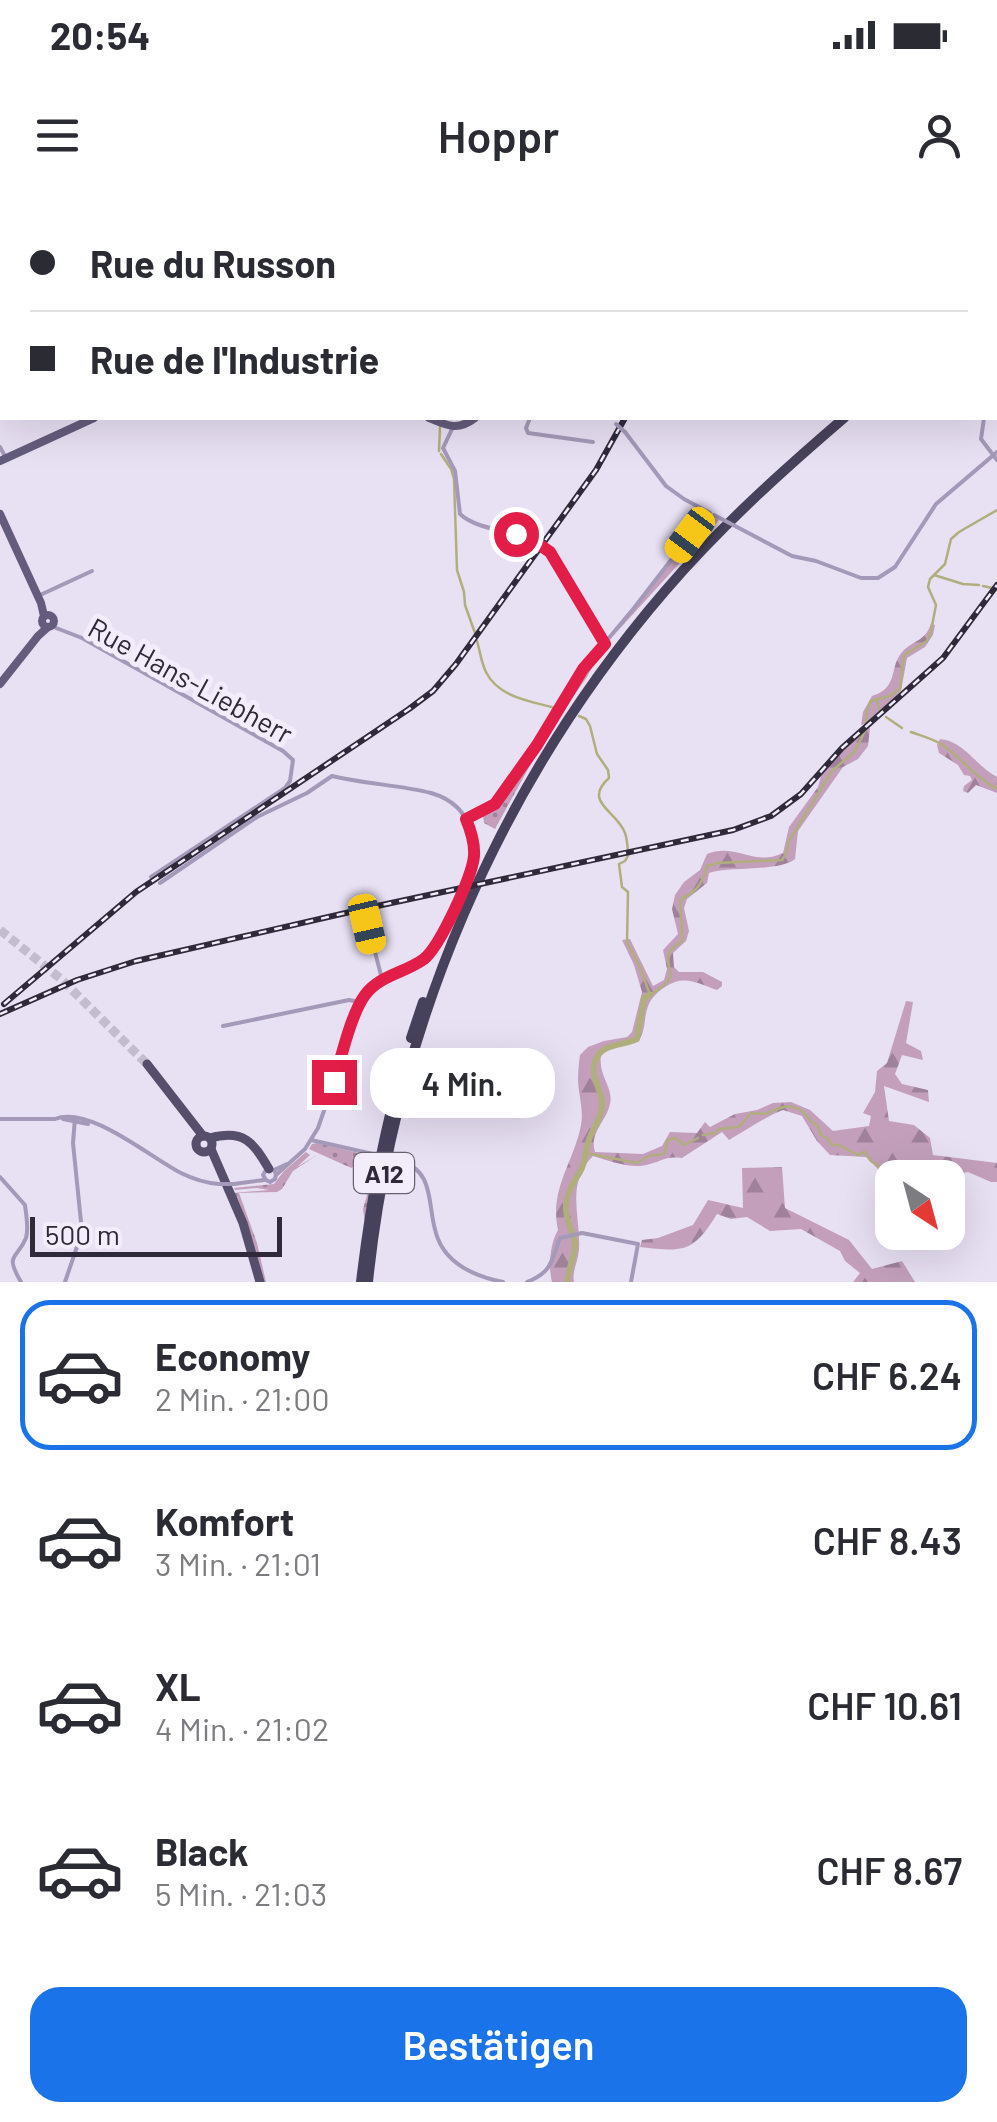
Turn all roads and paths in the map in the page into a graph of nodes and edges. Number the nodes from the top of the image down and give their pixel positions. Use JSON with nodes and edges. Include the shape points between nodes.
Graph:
{"nodes":[{"id":1,"x":89,"y":420,"type":"edge"},
{"id":2,"x":435,"y":420,"type":"edge"},
{"id":3,"x":472,"y":420,"type":"edge"},
{"id":4,"x":529,"y":420,"type":"edge"},
{"id":5,"x":611,"y":420,"type":"edge"},
{"id":6,"x":838,"y":420,"type":"edge"},
{"id":7,"x":838,"y":420,"type":"edge"},
{"id":8,"x":984,"y":420,"type":"edge"},
{"id":9,"x":453,"y":427,"type":"junction"},
{"id":10,"x":593,"y":442,"type":"dead end"},
{"id":11,"x":2,"y":453,"type":"edge"},
{"id":12,"x":996,"y":456,"type":"edge"},
{"id":13,"x":0,"y":514,"type":"edge"},
{"id":14,"x":711,"y":514,"type":"junction"},
{"id":15,"x":92,"y":570,"type":"dead end"},
{"id":16,"x":39,"y":599,"type":"junction"},
{"id":17,"x":50,"y":623,"type":"junction"},
{"id":18,"x":605,"y":644,"type":"junction"},
{"id":19,"x":0,"y":684,"type":"edge"},
{"id":20,"x":466,"y":819,"type":"junction"},
{"id":21,"x":151,"y":878,"type":"dead end"},
{"id":22,"x":160,"y":882,"type":"dead end"},
{"id":23,"x":366,"y":921,"type":"dead end"},
{"id":24,"x":382,"y":980,"type":"junction"},
{"id":25,"x":360,"y":1002,"type":"junction"},
{"id":26,"x":223,"y":1026,"type":"dead end"},
{"id":27,"x":147,"y":1064,"type":"tunnel mouth"},
{"id":28,"x":0,"y":1119,"type":"edge"},
{"id":29,"x":75,"y":1119,"type":"junction"},
{"id":30,"x":311,"y":1140,"type":"junction"},
{"id":31,"x":207,"y":1143,"type":"junction"},
{"id":32,"x":269,"y":1173,"type":"junction"},
{"id":33,"x":0,"y":1177,"type":"edge"},
{"id":34,"x":21,"y":1282,"type":"edge"},
{"id":35,"x":65,"y":1282,"type":"edge"},
{"id":36,"x":260,"y":1282,"type":"edge"},
{"id":37,"x":364,"y":1282,"type":"edge"},
{"id":38,"x":503,"y":1282,"type":"edge"},
{"id":39,"x":526,"y":1282,"type":"edge"},
{"id":40,"x":631,"y":1282,"type":"edge"}],
"edges":[{"from":1,"to":11,"type":"main road"},
{"from":2,"to":9,"type":"main road"},
{"from":3,"to":9,"type":"main road"},
{"from":4,"to":10,"type":"street","via":[[528,433]]},
{"from":5,"to":14,"type":"street","bridge":true,"via":[[666,486]]},
{"from":6,"to":37,"type":"highway","number":"A12","via":[[749,496],[638,616],[508,811],[416,1020],[381,1150]]},
{"from":7,"to":37,"type":"highway","number":"A12","via":[[665,591],[587,691],[520,798],[465,911],[420,1030]]},
{"from":8,"to":12,"type":"street","via":[[981,439]]},
{"from":9,"to":18,"type":"street","via":[[443,448],[455,471],[460,514],[550,552]]},
{"from":12,"to":14,"type":"street","bridge":true,"via":[[936,504],[896,565],[878,578],[794,557]]},
{"from":13,"to":16,"type":"main road"},
{"from":14,"to":18,"type":"street"},
{"from":15,"to":16,"type":"street"},
{"from":16,"to":17,"type":"main road"},
{"from":17,"to":19,"type":"main road"},
{"from":17,"to":21,"type":"street","name":"Rue Hans-Liebherr","via":[[293,760],[287,786]]},
{"from":18,"to":20,"type":"street","via":[[495,804]]},
{"from":20,"to":22,"type":"street","via":[[432,794],[332,776]]},
{"from":20,"to":24,"type":"street","via":[[473,862],[441,937],[424,959]]},
{"from":23,"to":24,"type":"street"},
{"from":24,"to":25,"type":"street"},
{"from":25,"to":26,"type":"street"},
{"from":25,"to":30,"type":"street"},
{"from":27,"to":31,"type":"highway"},
{"from":28,"to":29,"type":"street"},
{"from":29,"to":32,"type":"street","bridge":true,"via":[[120,1134],[202,1181],[234,1184]]},
{"from":29,"to":35,"type":"street","via":[[82,1232]]},
{"from":30,"to":32,"type":"street","via":[[290,1163]]},
{"from":30,"to":38,"type":"street","bridge":true,"via":[[411,1165],[424,1178],[442,1246],[473,1274]]},
{"from":31,"to":32,"type":"highway","via":[[225,1135],[247,1139]]},
{"from":31,"to":36,"type":"highway","via":[[243,1223]]},
{"from":33,"to":34,"type":"street","via":[[26,1207],[26,1237],[13,1256]]},
{"from":39,"to":40,"type":"street","via":[[550,1267],[558,1241],[577,1233],[638,1244]]}]}
